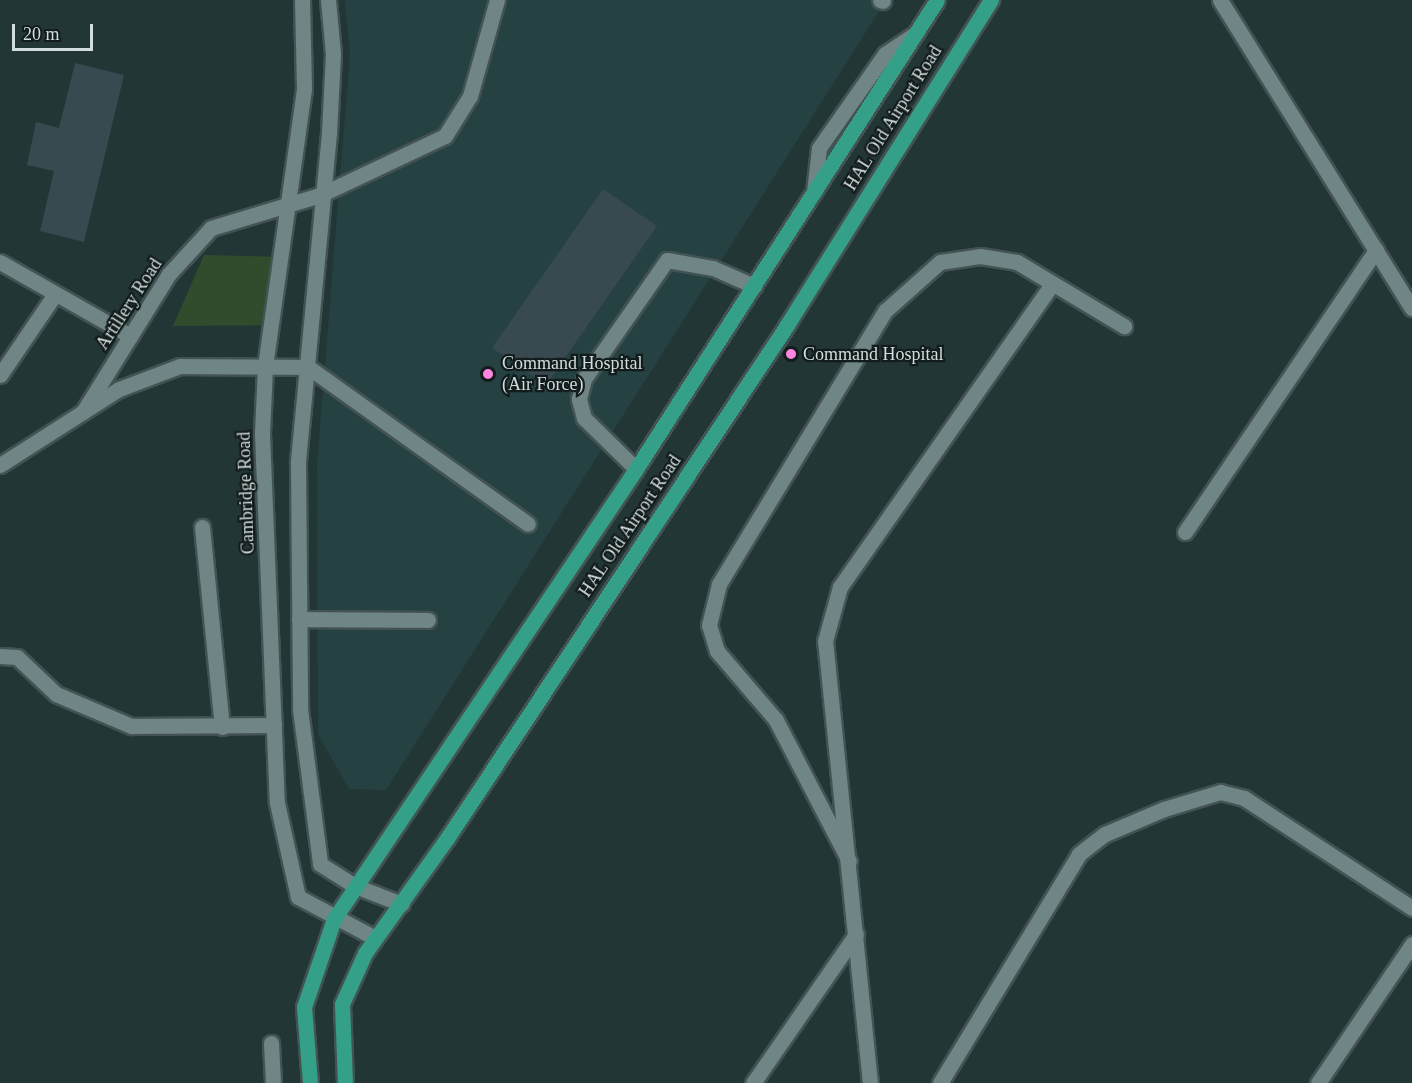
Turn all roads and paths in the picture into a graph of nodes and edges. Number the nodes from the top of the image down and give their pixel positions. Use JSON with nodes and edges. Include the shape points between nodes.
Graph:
{"nodes":[{"id":1,"x":302,"y":0,"type":"edge"},
{"id":2,"x":328,"y":0,"type":"edge"},
{"id":3,"x":497,"y":0,"type":"edge"},
{"id":4,"x":937,"y":0,"type":"edge"},
{"id":5,"x":991,"y":0,"type":"edge"},
{"id":6,"x":1220,"y":0,"type":"edge"},
{"id":7,"x":320,"y":195,"type":"junction"},
{"id":8,"x":286,"y":205,"type":"junction"},
{"id":9,"x":1376,"y":250,"type":"junction"},
{"id":10,"x":0,"y":262,"type":"edge"},
{"id":11,"x":754,"y":286,"type":"junction"},
{"id":12,"x":1052,"y":286,"type":"junction"},
{"id":13,"x":55,"y":294,"type":"junction"},
{"id":14,"x":1412,"y":308,"type":"edge"},
{"id":15,"x":1125,"y":326,"type":"dead end"},
{"id":16,"x":130,"y":336,"type":"junction"},
{"id":17,"x":265,"y":367,"type":"junction"},
{"id":18,"x":308,"y":367,"type":"junction"},
{"id":19,"x":0,"y":375,"type":"edge"},
{"id":20,"x":83,"y":412,"type":"junction"},
{"id":21,"x":0,"y":465,"type":"edge"},
{"id":22,"x":636,"y":469,"type":"junction"},
{"id":23,"x":528,"y":524,"type":"dead end"},
{"id":24,"x":202,"y":527,"type":"dead end"},
{"id":25,"x":1185,"y":532,"type":"dead end"},
{"id":26,"x":299,"y":619,"type":"junction"},
{"id":27,"x":428,"y":620,"type":"dead end"},
{"id":28,"x":0,"y":656,"type":"edge"},
{"id":29,"x":274,"y":725,"type":"junction"},
{"id":30,"x":222,"y":726,"type":"junction"},
{"id":31,"x":849,"y":861,"type":"junction"},
{"id":32,"x":355,"y":886,"type":"junction"},
{"id":33,"x":402,"y":904,"type":"junction"},
{"id":34,"x":1412,"y":908,"type":"edge"},
{"id":35,"x":334,"y":919,"type":"junction"},
{"id":36,"x":856,"y":934,"type":"junction"},
{"id":37,"x":375,"y":938,"type":"junction"},
{"id":38,"x":1412,"y":944,"type":"edge"},
{"id":39,"x":271,"y":1043,"type":"dead end"},
{"id":40,"x":273,"y":1083,"type":"edge"},
{"id":41,"x":310,"y":1083,"type":"edge"},
{"id":42,"x":345,"y":1083,"type":"edge"},
{"id":43,"x":753,"y":1083,"type":"edge"},
{"id":44,"x":870,"y":1083,"type":"edge"},
{"id":45,"x":940,"y":1083,"type":"edge"},
{"id":46,"x":1318,"y":1083,"type":"edge"}],
"edges":[{"from":1,"to":8,"type":"street","name":"Cambridge Road","via":[[304,88]]},
{"from":2,"to":7,"type":"street","via":[[332,65]]},
{"from":3,"to":7,"type":"street","name":"Artillery Road","via":[[470,96],[445,136]]},
{"from":4,"to":11,"type":"main road","name":"HAL Old Airport Road"},
{"from":5,"to":33,"type":"main road","name":"HAL Old Airport Road","via":[[787,325]]},
{"from":6,"to":9,"type":"street"},
{"from":7,"to":8,"type":"street","name":"Artillery Road"},
{"from":7,"to":18,"type":"street"},
{"from":8,"to":16,"type":"street","name":"Artillery Road","via":[[211,228],[169,274]]},
{"from":8,"to":17,"type":"street","name":"Cambridge Road"},
{"from":9,"to":14,"type":"street"},
{"from":9,"to":25,"type":"street"},
{"from":10,"to":13,"type":"street"},
{"from":11,"to":22,"type":"main road","name":"HAL Old Airport Road"},
{"from":11,"to":22,"type":"street","via":[[713,268],[667,260],[584,379],[579,399],[584,418]]},
{"from":12,"to":15,"type":"street"},
{"from":12,"to":31,"type":"street","via":[[840,587],[825,641]]},
{"from":12,"to":31,"type":"street","via":[[1017,262],[980,256],[940,262],[914,280],[885,311],[719,584],[709,625],[717,651],[776,720]]},
{"from":13,"to":16,"type":"street"},
{"from":13,"to":19,"type":"street"},
{"from":16,"to":20,"type":"street","name":"Artillery Road"},
{"from":17,"to":18,"type":"street","name":"Artillery Road"},
{"from":17,"to":20,"type":"street","name":"Artillery Road","via":[[180,366],[119,389]]},
{"from":17,"to":29,"type":"street","name":"Cambridge Road"},
{"from":18,"to":23,"type":"street"},
{"from":18,"to":26,"type":"street","via":[[298,465]]},
{"from":20,"to":21,"type":"street","name":"Artillery Road"},
{"from":22,"to":32,"type":"main road","name":"HAL Old Airport Road"},
{"from":24,"to":30,"type":"street"},
{"from":26,"to":27,"type":"street"},
{"from":26,"to":32,"type":"street","via":[[300,709],[314,845],[320,864]]},
{"from":28,"to":30,"type":"street","via":[[17,657],[56,694],[131,726]]},
{"from":29,"to":30,"type":"street"},
{"from":29,"to":35,"type":"street","name":"Cambridge Road","via":[[277,803],[298,897]]},
{"from":31,"to":36,"type":"street"},
{"from":32,"to":33,"type":"street"},
{"from":32,"to":35,"type":"main road","name":"HAL Old Airport Road"},
{"from":33,"to":37,"type":"main road","name":"HAL Old Airport Road"},
{"from":34,"to":45,"type":"street","via":[[1244,798],[1220,792],[1164,809],[1105,834],[1079,854]]},
{"from":35,"to":37,"type":"street","name":"Cambridge Road"},
{"from":35,"to":41,"type":"main road","name":"HAL Old Airport Road","via":[[304,1006]]},
{"from":36,"to":43,"type":"street"},
{"from":36,"to":44,"type":"street"},
{"from":37,"to":42,"type":"main road","name":"HAL Old Airport Road","via":[[342,1004]]},
{"from":38,"to":46,"type":"street"},
{"from":39,"to":40,"type":"street"}]}
